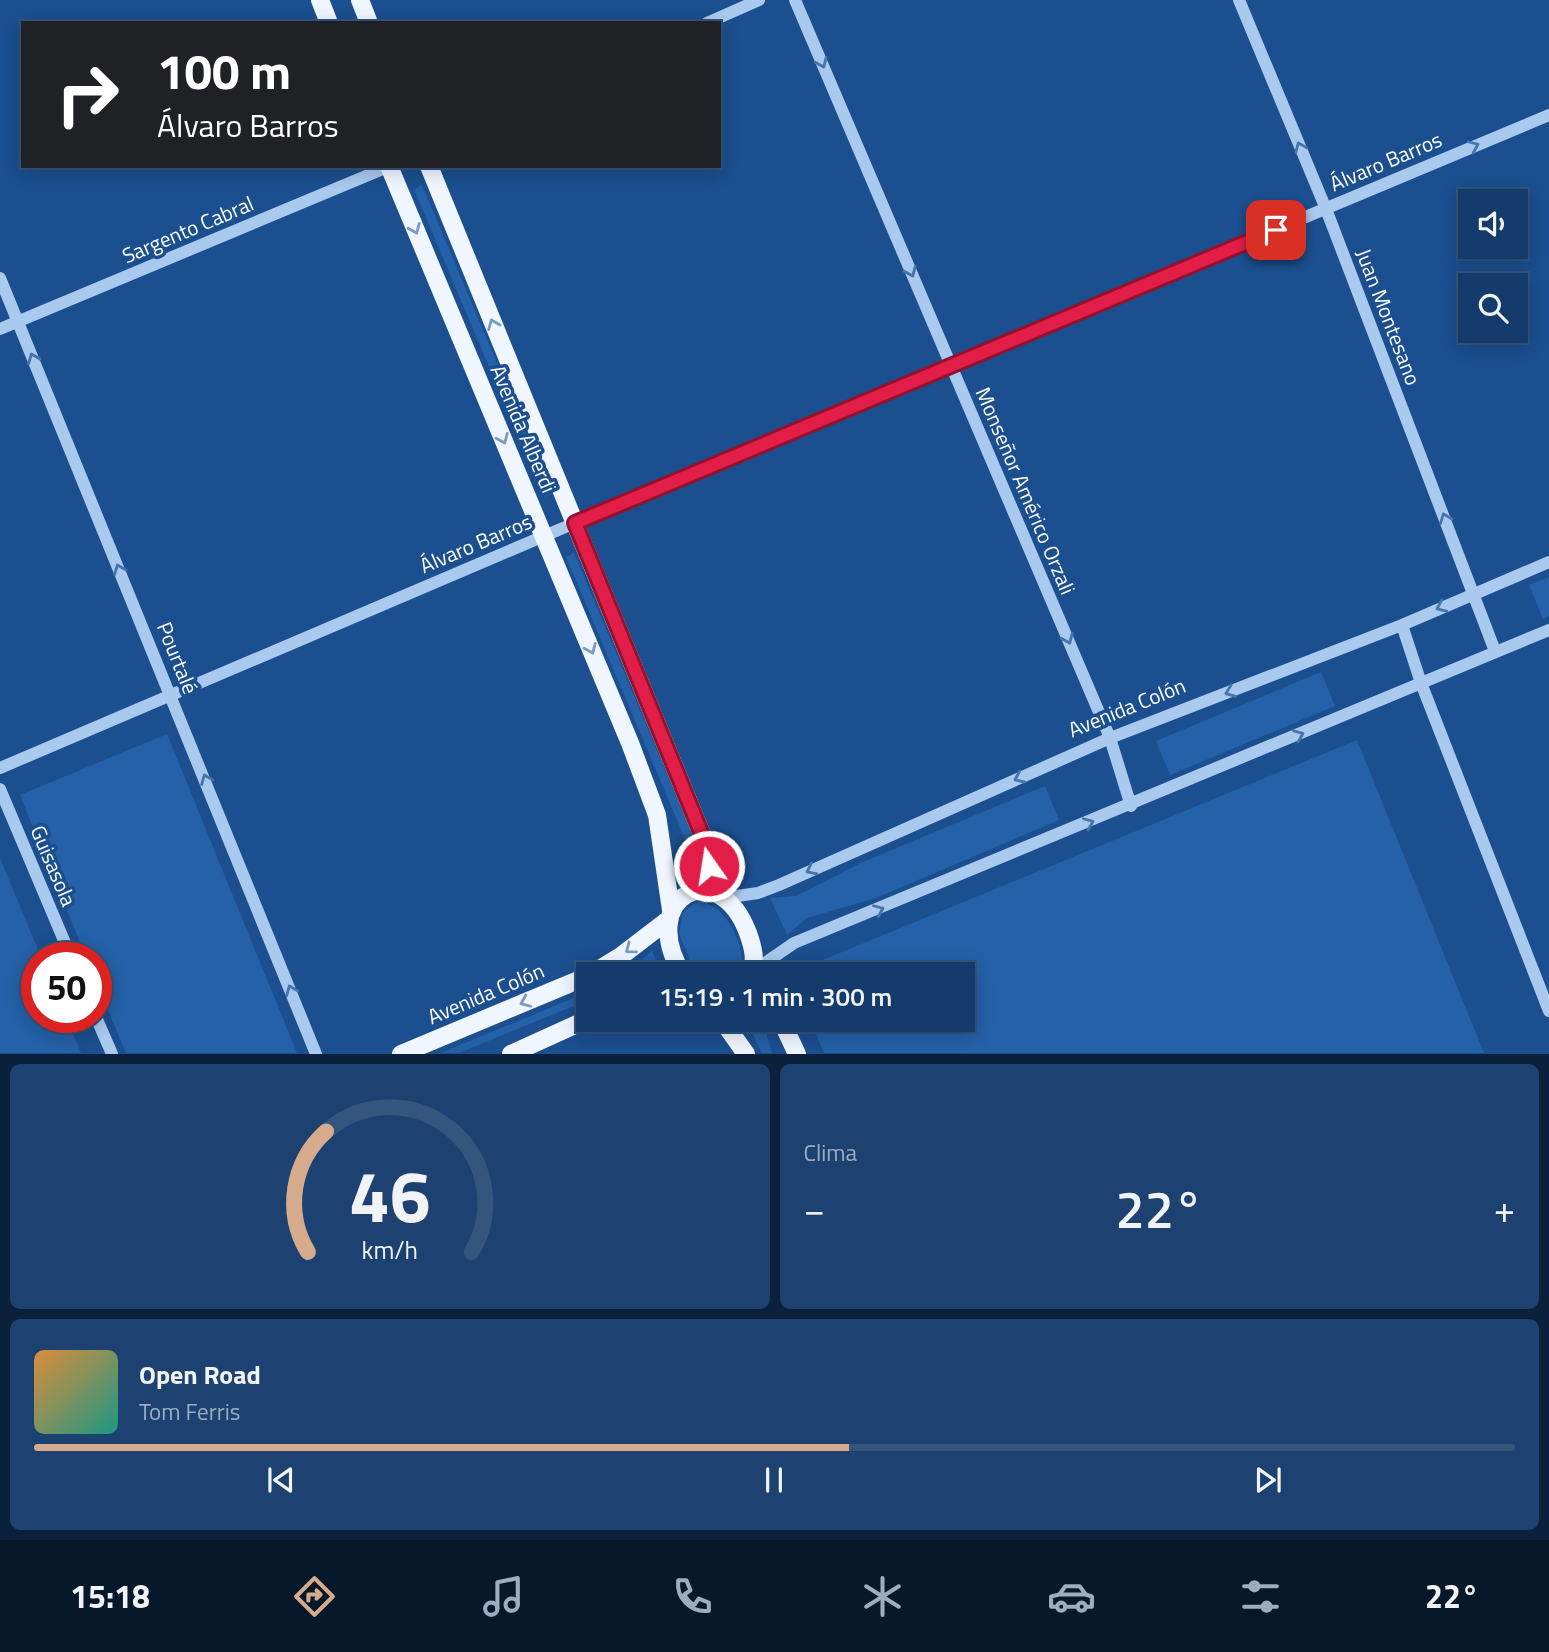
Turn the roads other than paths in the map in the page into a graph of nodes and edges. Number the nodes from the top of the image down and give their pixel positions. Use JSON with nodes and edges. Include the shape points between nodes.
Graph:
{"nodes":[{"id":1,"x":320,"y":0,"type":"edge"},
{"id":2,"x":360,"y":0,"type":"edge"},
{"id":3,"x":759,"y":0,"type":"edge"},
{"id":4,"x":795,"y":0,"type":"edge"},
{"id":5,"x":1238,"y":0,"type":"edge"},
{"id":6,"x":328,"y":21,"type":"edge"},
{"id":7,"x":368,"y":21,"type":"edge"},
{"id":8,"x":712,"y":21,"type":"edge"},
{"id":9,"x":1549,"y":115,"type":"edge"},
{"id":10,"x":384,"y":168,"type":"edge"},
{"id":11,"x":390,"y":168,"type":"edge"},
{"id":12,"x":430,"y":168,"type":"edge"},
{"id":13,"x":1325,"y":209,"type":"junction"},
{"id":14,"x":0,"y":278,"type":"edge"},
{"id":15,"x":18,"y":322,"type":"junction"},
{"id":16,"x":0,"y":329,"type":"edge"},
{"id":17,"x":951,"y":366,"type":"junction"},
{"id":18,"x":575,"y":523,"type":"junction"},
{"id":19,"x":544,"y":536,"type":"junction"},
{"id":20,"x":1549,"y":562,"type":"edge"},
{"id":21,"x":1474,"y":592,"type":"junction"},
{"id":22,"x":1402,"y":625,"type":"junction"},
{"id":23,"x":1549,"y":630,"type":"edge"},
{"id":24,"x":1495,"y":651,"type":"junction"},
{"id":25,"x":1422,"y":683,"type":"junction"},
{"id":26,"x":172,"y":696,"type":"junction"},
{"id":27,"x":1110,"y":738,"type":"junction"},
{"id":28,"x":0,"y":768,"type":"edge"},
{"id":29,"x":0,"y":789,"type":"edge"},
{"id":30,"x":1131,"y":806,"type":"junction"},
{"id":31,"x":717,"y":894,"type":"junction"},
{"id":32,"x":670,"y":915,"type":"junction"},
{"id":33,"x":65,"y":942,"type":"edge"},
{"id":34,"x":611,"y":962,"type":"edge"},
{"id":35,"x":678,"y":962,"type":"edge"},
{"id":36,"x":753,"y":962,"type":"edge"},
{"id":37,"x":767,"y":962,"type":"edge"},
{"id":38,"x":576,"y":980,"type":"edge"},
{"id":39,"x":1549,"y":1011,"type":"edge"},
{"id":40,"x":576,"y":1024,"type":"edge"},
{"id":41,"x":731,"y":1032,"type":"edge"},
{"id":42,"x":787,"y":1032,"type":"edge"},
{"id":43,"x":103,"y":1033,"type":"edge"},
{"id":44,"x":112,"y":1054,"type":"edge"},
{"id":45,"x":316,"y":1054,"type":"edge"},
{"id":46,"x":401,"y":1054,"type":"edge"},
{"id":47,"x":511,"y":1054,"type":"edge"},
{"id":48,"x":747,"y":1054,"type":"edge"},
{"id":49,"x":797,"y":1054,"type":"edge"}],
"edges":[{"from":1,"to":6,"type":"main road"},
{"from":2,"to":7,"type":"main road"},
{"from":3,"to":8,"type":"street"},
{"from":4,"to":17,"type":"street","name":"Monseñor Américo Orzali","one_way":true},
{"from":13,"to":5,"type":"street","name":"Juan Montesano","one_way":true},
{"from":13,"to":9,"type":"street","name":"Álvaro Barros","one_way":true},
{"from":10,"to":15,"type":"street","name":"Sargento Cabral"},
{"from":11,"to":19,"type":"main road","name":"Avenida Alberdi","one_way":true},
{"from":18,"to":12,"type":"main road","name":"Avenida Alberdi","one_way":true},
{"from":13,"to":17,"type":"street","name":"Álvaro Barros"},
{"from":21,"to":13,"type":"street","name":"Juan Montesano","one_way":true},
{"from":14,"to":15,"type":"street","name":"Pourtalé"},
{"from":15,"to":16,"type":"street","name":"Sargento Cabral"},
{"from":26,"to":15,"type":"street","name":"Pourtalé","one_way":true},
{"from":17,"to":18,"type":"street","name":"Álvaro Barros"},
{"from":17,"to":27,"type":"street","name":"Monseñor Américo Orzali","one_way":true},
{"from":18,"to":19,"type":"street","name":"Álvaro Barros"},
{"from":18,"to":31,"type":"main road","name":"Avenida Alberdi","via":[[701,832]]},
{"from":19,"to":26,"type":"street","name":"Álvaro Barros"},
{"from":19,"to":32,"type":"main road","name":"Avenida Alberdi","one_way":true,"via":[[657,815]]},
{"from":20,"to":21,"type":"street","name":"Avenida Colón"},
{"from":21,"to":22,"type":"street","name":"Avenida Colón","one_way":true},
{"from":21,"to":24,"type":"street","name":"Juan Montesano"},
{"from":22,"to":25,"type":"street"},
{"from":22,"to":27,"type":"street","name":"Avenida Colón","one_way":true},
{"from":23,"to":24,"type":"street"},
{"from":24,"to":25,"type":"street"},
{"from":30,"to":25,"type":"street","one_way":true},
{"from":25,"to":39,"type":"street"},
{"from":26,"to":28,"type":"street","name":"Álvaro Barros"},
{"from":45,"to":26,"type":"street","name":"Pourtalé","one_way":true},
{"from":27,"to":30,"type":"street","name":"Monseñor Américo Orzali"},
{"from":27,"to":31,"type":"street","name":"Avenida Colón","one_way":true,"via":[[779,886],[758,893]]},
{"from":29,"to":33,"type":"street","name":"Guisasola"},
{"from":37,"to":30,"type":"street","one_way":true,"via":[[794,943]]},
{"from":31,"to":32,"type":"main road","name":"Avenida Colón","via":[[682,896]]},
{"from":31,"to":36,"type":"main road","via":[[736,909],[745,925]]},
{"from":32,"to":34,"type":"main road","name":"Avenida Colón","one_way":true},
{"from":32,"to":35,"type":"main road","name":"Avenida Alberdi","via":[[667,934]]},
{"from":38,"to":46,"type":"main road","name":"Avenida Colón","one_way":true},
{"from":40,"to":47,"type":"main road"},
{"from":41,"to":48,"type":"main road"},
{"from":42,"to":49,"type":"main road"},
{"from":43,"to":44,"type":"street"}]}
